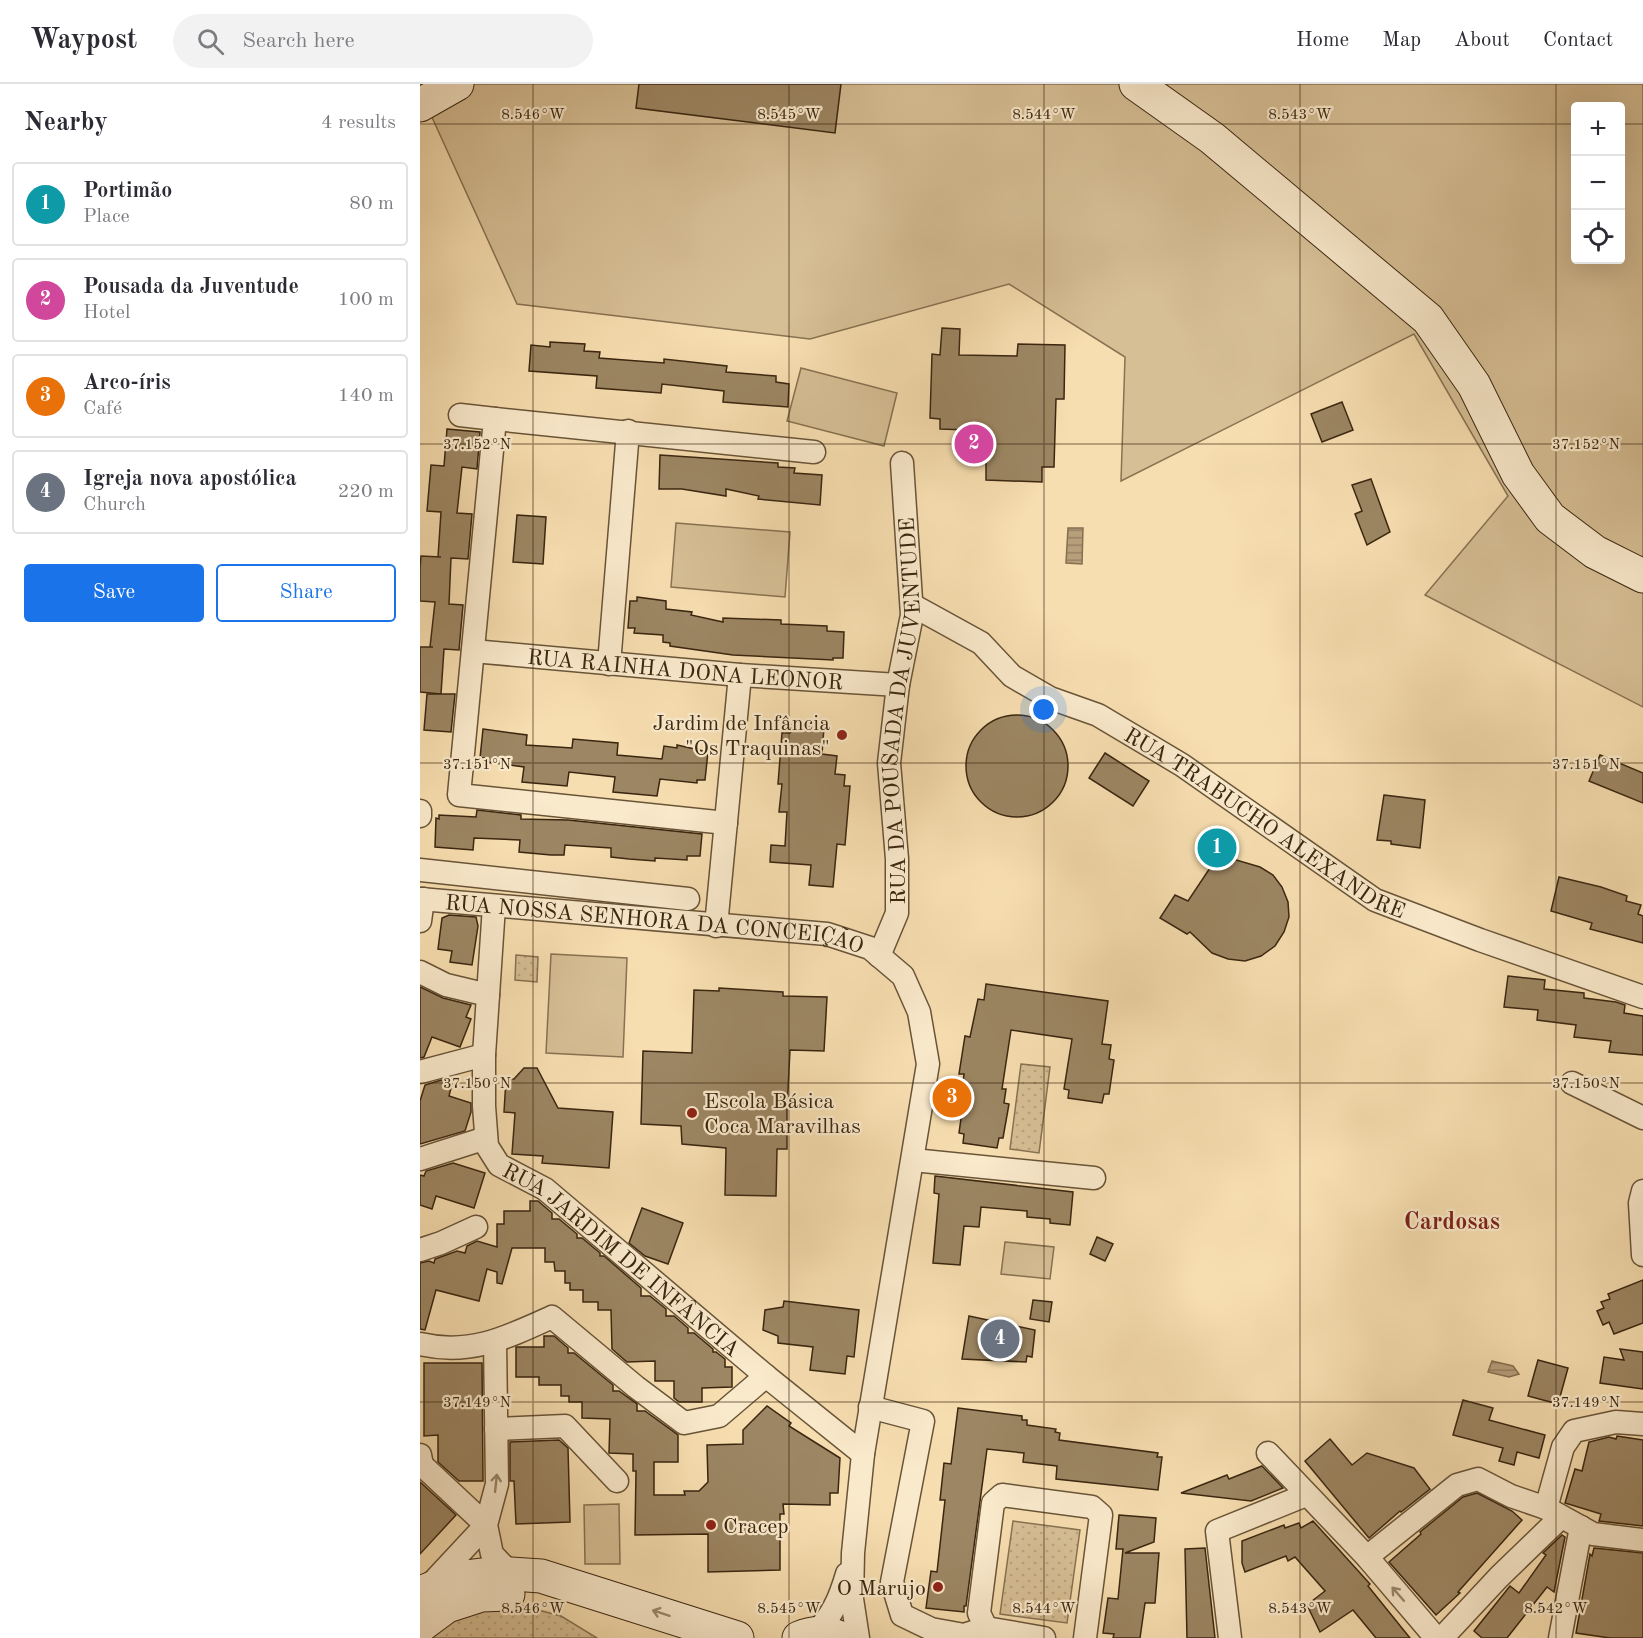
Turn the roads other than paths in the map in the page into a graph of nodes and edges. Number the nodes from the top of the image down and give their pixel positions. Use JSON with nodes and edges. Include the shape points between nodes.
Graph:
{"nodes":[{"id":1,"x":457,"y":84,"type":"edge"},
{"id":2,"x":1136,"y":84,"type":"edge"},
{"id":3,"x":420,"y":105,"type":"edge"},
{"id":4,"x":460,"y":415,"type":"dead end"},
{"id":5,"x":495,"y":419,"type":"junction"},
{"id":6,"x":628,"y":431,"type":"junction"},
{"id":7,"x":814,"y":452,"type":"dead end"},
{"id":8,"x":902,"y":463,"type":"dead end"},
{"id":9,"x":1643,"y":576,"type":"edge"},
{"id":10,"x":912,"y":605,"type":"junction"},
{"id":11,"x":473,"y":651,"type":"junction"},
{"id":12,"x":609,"y":664,"type":"junction"},
{"id":13,"x":740,"y":675,"type":"junction"},
{"id":14,"x":898,"y":685,"type":"junction"},
{"id":15,"x":726,"y":823,"type":"junction"},
{"id":16,"x":420,"y":870,"type":"edge"},
{"id":17,"x":613,"y":892,"type":"junction"},
{"id":18,"x":688,"y":899,"type":"dead end"},
{"id":19,"x":421,"y":906,"type":"edge"},
{"id":20,"x":494,"y":906,"type":"junction"},
{"id":21,"x":612,"y":917,"type":"junction"},
{"id":22,"x":716,"y":926,"type":"junction"},
{"id":23,"x":879,"y":956,"type":"junction"},
{"id":24,"x":420,"y":972,"type":"edge"},
{"id":25,"x":488,"y":995,"type":"junction"},
{"id":26,"x":1643,"y":997,"type":"edge"},
{"id":27,"x":484,"y":1054,"type":"junction"},
{"id":28,"x":420,"y":1072,"type":"edge"},
{"id":29,"x":1572,"y":1083,"type":"dead end"},
{"id":30,"x":1643,"y":1118,"type":"edge"},
{"id":31,"x":486,"y":1138,"type":"junction"},
{"id":32,"x":420,"y":1159,"type":"edge"},
{"id":33,"x":913,"y":1160,"type":"junction"},
{"id":34,"x":1094,"y":1178,"type":"dead end"},
{"id":35,"x":1643,"y":1191,"type":"edge"},
{"id":36,"x":477,"y":1227,"type":"dead end"},
{"id":37,"x":420,"y":1250,"type":"edge"},
{"id":38,"x":1643,"y":1255,"type":"edge"},
{"id":39,"x":495,"y":1341,"type":"junction"},
{"id":40,"x":420,"y":1344,"type":"edge"},
{"id":41,"x":766,"y":1376,"type":"junction"},
{"id":42,"x":870,"y":1407,"type":"junction"},
{"id":43,"x":1643,"y":1424,"type":"edge"},
{"id":44,"x":496,"y":1429,"type":"junction"},
{"id":45,"x":1268,"y":1453,"type":"dead end"},
{"id":46,"x":863,"y":1455,"type":"junction"},
{"id":47,"x":421,"y":1462,"type":"edge"},
{"id":48,"x":617,"y":1481,"type":"dead end"},
{"id":49,"x":1306,"y":1495,"type":"junction"},
{"id":50,"x":1563,"y":1517,"type":"junction"},
{"id":51,"x":486,"y":1525,"type":"junction"},
{"id":52,"x":1643,"y":1540,"type":"edge"},
{"id":53,"x":853,"y":1553,"type":"junction"},
{"id":54,"x":1367,"y":1557,"type":"junction"},
{"id":55,"x":511,"y":1574,"type":"junction"},
{"id":56,"x":422,"y":1592,"type":"edge"},
{"id":57,"x":420,"y":1626,"type":"edge"},
{"id":58,"x":986,"y":1628,"type":"junction"},
{"id":59,"x":1234,"y":1633,"type":"edge"},
{"id":60,"x":818,"y":1637,"type":"edge"},
{"id":61,"x":663,"y":1638,"type":"edge"},
{"id":62,"x":737,"y":1638,"type":"edge"},
{"id":63,"x":858,"y":1638,"type":"edge"},
{"id":64,"x":1044,"y":1638,"type":"edge"},
{"id":65,"x":1085,"y":1638,"type":"edge"},
{"id":66,"x":1436,"y":1638,"type":"edge"},
{"id":67,"x":1442,"y":1638,"type":"edge"},
{"id":68,"x":1560,"y":1638,"type":"edge"}],
"edges":[{"from":1,"to":3,"type":"street"},
{"from":2,"to":9,"type":"street","via":[[1212,138],[1428,319],[1474,385],[1518,474],[1550,518],[1595,552]]},
{"from":4,"to":5,"type":"street"},
{"from":5,"to":6,"type":"street"},
{"from":5,"to":11,"type":"street"},
{"from":6,"to":7,"type":"street"},
{"from":6,"to":12,"type":"street"},
{"from":8,"to":10,"type":"street","name":"RUA DA POUSADA DA JUVENTUDE"},
{"from":10,"to":14,"type":"street","name":"RUA DA POUSADA DA JUVENTUDE"},
{"from":10,"to":26,"type":"street","name":"RUA TRABUCHO ALEXANDRE","via":[[981,642],[1012,676],[1050,698],[1098,715],[1182,765],[1375,900]]},
{"from":11,"to":12,"type":"street","name":"RUA RAINHA DONA LEONOR"},
{"from":11,"to":15,"type":"street","via":[[459,795]]},
{"from":12,"to":13,"type":"street","name":"RUA RAINHA DONA LEONOR"},
{"from":13,"to":14,"type":"street","name":"RUA RAINHA DONA LEONOR"},
{"from":13,"to":15,"type":"street"},
{"from":14,"to":23,"type":"street","name":"RUA DA POUSADA DA JUVENTUDE","via":[[889,763],[897,913]]},
{"from":15,"to":22,"type":"street"},
{"from":16,"to":17,"type":"street"},
{"from":17,"to":18,"type":"street"},
{"from":17,"to":21,"type":"street"},
{"from":19,"to":20,"type":"street","name":"RUA NOSSA SENHORA DA CONCEIÇÃO"},
{"from":20,"to":21,"type":"street","name":"RUA NOSSA SENHORA DA CONCEIÇÃO"},
{"from":20,"to":25,"type":"street","name":"RUA JARDIM DE INFÂNCIA"},
{"from":21,"to":22,"type":"street","name":"RUA NOSSA SENHORA DA CONCEIÇÃO"},
{"from":22,"to":23,"type":"street","name":"RUA NOSSA SENHORA DA CONCEIÇÃO","via":[[827,934],[870,948]]},
{"from":23,"to":33,"type":"street","name":"RUA NOSSA SENHORA DA CONCEIÇÃO","via":[[903,976],[919,1012],[928,1064]]},
{"from":24,"to":25,"type":"street","via":[[446,985]]},
{"from":25,"to":27,"type":"street","name":"RUA JARDIM DE INFÂNCIA"},
{"from":27,"to":28,"type":"street"},
{"from":27,"to":31,"type":"street","name":"RUA JARDIM DE INFÂNCIA"},
{"from":29,"to":30,"type":"street"},
{"from":31,"to":32,"type":"street"},
{"from":31,"to":41,"type":"street","name":"RUA JARDIM DE INFÂNCIA","via":[[499,1165],[545,1189]]},
{"from":33,"to":34,"type":"street"},
{"from":33,"to":42,"type":"street","name":"RUA NOSSA SENHORA DA CONCEIÇÃO"},
{"from":35,"to":38,"type":"street"},
{"from":36,"to":37,"type":"street"},
{"from":39,"to":40,"type":"street","via":[[468,1348]]},
{"from":39,"to":41,"type":"street","via":[[552,1317],[684,1424],[719,1416]]},
{"from":39,"to":44,"type":"street"},
{"from":41,"to":46,"type":"street","name":"RUA JARDIM DE INFÂNCIA"},
{"from":42,"to":46,"type":"street","name":"RUA NOSSA SENHORA DA CONCEIÇÃO"},
{"from":42,"to":58,"type":"street","via":[[923,1421],[892,1582],[902,1615],[931,1629],[964,1635]]},
{"from":43,"to":50,"type":"street","via":[[1616,1422],[1574,1431],[1563,1447]]},
{"from":44,"to":48,"type":"street","via":[[566,1426]]},
{"from":51,"to":44,"type":"street","one_way":true,"via":[[497,1484]]},
{"from":45,"to":49,"type":"street"},
{"from":46,"to":53,"type":"street","name":"RUA NOSSA SENHORA DA CONCEIÇÃO"},
{"from":47,"to":51,"type":"street"},
{"from":49,"to":54,"type":"street"},
{"from":49,"to":59,"type":"street","via":[[1217,1531]]},
{"from":50,"to":52,"type":"street","via":[[1593,1534]]},
{"from":50,"to":54,"type":"street","via":[[1478,1479],[1457,1485]]},
{"from":50,"to":67,"type":"street"},
{"from":50,"to":68,"type":"street"},
{"from":51,"to":55,"type":"street","via":[[492,1554]]},
{"from":51,"to":56,"type":"street"},
{"from":53,"to":60,"type":"street","via":[[839,1599]]},
{"from":53,"to":63,"type":"street","via":[[852,1599]]},
{"from":66,"to":54,"type":"street","one_way":true},
{"from":55,"to":56,"type":"street","via":[[457,1578]]},
{"from":62,"to":55,"type":"street","one_way":true,"via":[[541,1576]]},
{"from":57,"to":61,"type":"street","via":[[447,1606],[481,1595],[525,1594]]},
{"from":58,"to":64,"type":"street"},
{"from":58,"to":65,"type":"street","via":[[979,1613],[993,1503],[1002,1495],[1092,1507],[1101,1515]]}]}
